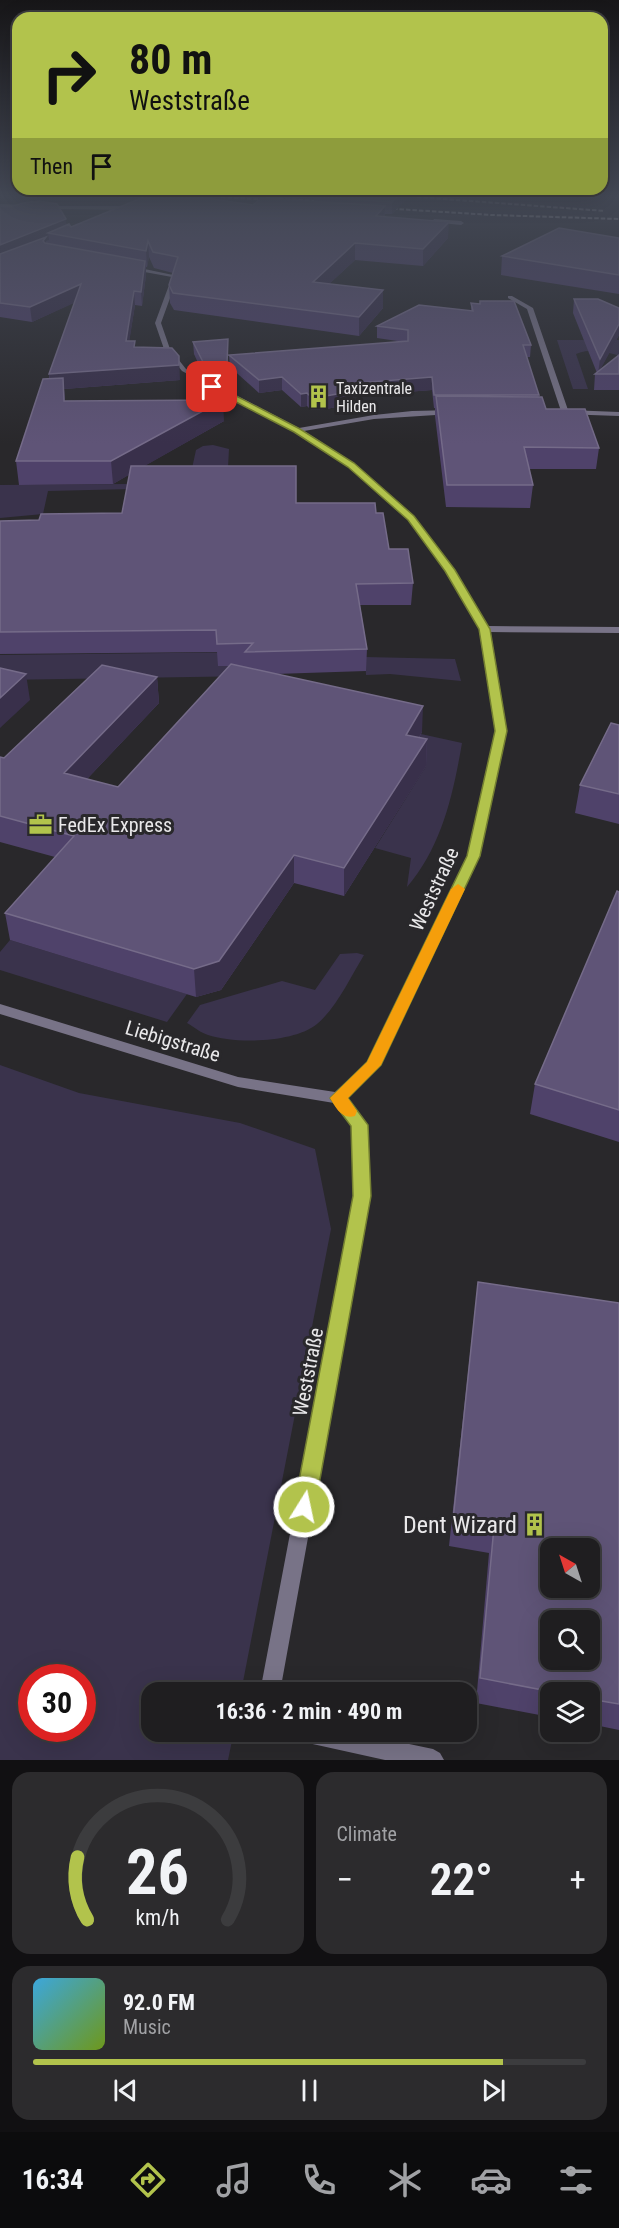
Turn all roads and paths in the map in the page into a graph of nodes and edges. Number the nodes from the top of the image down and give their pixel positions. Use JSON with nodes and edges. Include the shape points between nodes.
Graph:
{"nodes":[{"id":1,"x":174,"y":279,"type":"edge"},
{"id":2,"x":510,"y":297,"type":"dead end"},
{"id":3,"x":463,"y":412,"type":"edge"},
{"id":4,"x":555,"y":412,"type":"edge"},
{"id":5,"x":565,"y":412,"type":"junction"},
{"id":6,"x":619,"y":414,"type":"edge"},
{"id":7,"x":297,"y":430,"type":"junction"},
{"id":8,"x":484,"y":629,"type":"junction"},
{"id":9,"x":619,"y":630,"type":"edge"},
{"id":10,"x":0,"y":1009,"type":"edge"},
{"id":11,"x":338,"y":1098,"type":"junction"},
{"id":12,"x":272,"y":1682,"type":"edge"},
{"id":13,"x":350,"y":1742,"type":"edge"},
{"id":14,"x":433,"y":1760,"type":"edge"}],
"edges":[{"from":1,"to":7,"type":"street","name":"Weststraße","via":[[158,323],[167,350],[184,370]]},
{"from":2,"to":5,"type":"street","via":[[530,308]]},
{"from":3,"to":7,"type":"street","via":[[352,418]]},
{"from":4,"to":5,"type":"street"},
{"from":5,"to":6,"type":"street"},
{"from":7,"to":8,"type":"street","name":"Weststraße","via":[[351,465],[411,518],[450,570]]},
{"from":8,"to":9,"type":"street"},
{"from":8,"to":11,"type":"street","name":"Weststraße","via":[[501,731],[474,856],[373,1065]]},
{"from":10,"to":11,"type":"street","name":"Liebigstraße","via":[[238,1082]]},
{"from":11,"to":12,"type":"street","name":"Weststraße","via":[[359,1125],[362,1196]]},
{"from":13,"to":14,"type":"street"}]}
